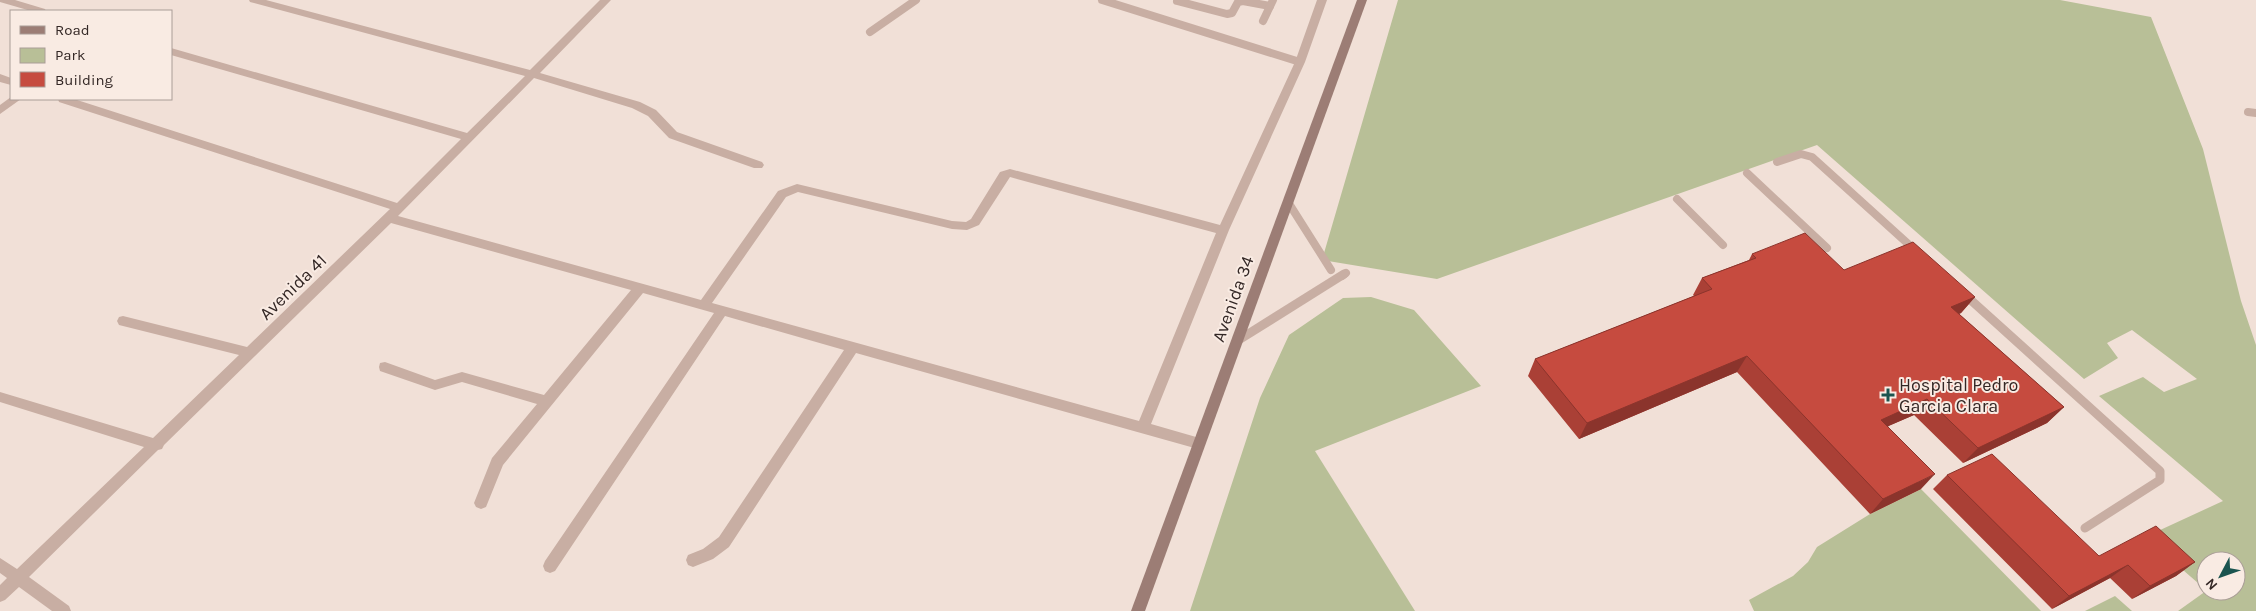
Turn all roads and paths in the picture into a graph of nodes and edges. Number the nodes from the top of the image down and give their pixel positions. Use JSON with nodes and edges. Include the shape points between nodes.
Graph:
{"nodes":[{"id":1,"x":4,"y":0,"type":"edge"},
{"id":2,"x":254,"y":0,"type":"edge"},
{"id":3,"x":606,"y":0,"type":"edge"},
{"id":4,"x":916,"y":0,"type":"edge"},
{"id":5,"x":1102,"y":0,"type":"edge"},
{"id":6,"x":1322,"y":0,"type":"edge"},
{"id":7,"x":1362,"y":0,"type":"edge"},
{"id":8,"x":1177,"y":1,"type":"edge"},
{"id":9,"x":280,"y":3,"type":"edge"},
{"id":10,"x":1271,"y":3,"type":"edge"},
{"id":11,"x":38,"y":10,"type":"edge"},
{"id":12,"x":1263,"y":21,"type":"dead end"},
{"id":13,"x":870,"y":32,"type":"dead end"},
{"id":14,"x":172,"y":51,"type":"edge"},
{"id":15,"x":1300,"y":62,"type":"junction"},
{"id":16,"x":532,"y":74,"type":"junction"},
{"id":17,"x":15,"y":100,"type":"edge"},
{"id":18,"x":66,"y":100,"type":"edge"},
{"id":19,"x":0,"y":110,"type":"edge"},
{"id":20,"x":469,"y":137,"type":"junction"},
{"id":21,"x":1777,"y":162,"type":"dead end"},
{"id":22,"x":758,"y":165,"type":"dead end"},
{"id":23,"x":1748,"y":173,"type":"dead end"},
{"id":24,"x":1677,"y":199,"type":"dead end"},
{"id":25,"x":1288,"y":202,"type":"junction"},
{"id":26,"x":399,"y":208,"type":"junction"},
{"id":27,"x":389,"y":218,"type":"junction"},
{"id":28,"x":1223,"y":230,"type":"junction"},
{"id":29,"x":1723,"y":245,"type":"dead end"},
{"id":30,"x":1827,"y":248,"type":"dead end"},
{"id":31,"x":1924,"y":258,"type":"edge"},
{"id":32,"x":1332,"y":270,"type":"dead end"},
{"id":33,"x":1346,"y":272,"type":"dead end"},
{"id":34,"x":1953,"y":284,"type":"edge"},
{"id":35,"x":640,"y":287,"type":"junction"},
{"id":36,"x":704,"y":305,"type":"junction"},
{"id":37,"x":723,"y":310,"type":"junction"},
{"id":38,"x":123,"y":320,"type":"dead end"},
{"id":39,"x":1236,"y":341,"type":"junction"},
{"id":40,"x":852,"y":348,"type":"junction"},
{"id":41,"x":251,"y":353,"type":"junction"},
{"id":42,"x":385,"y":368,"type":"dead end"},
{"id":43,"x":0,"y":397,"type":"edge"},
{"id":44,"x":547,"y":401,"type":"junction"},
{"id":45,"x":1142,"y":429,"type":"junction"},
{"id":46,"x":1198,"y":443,"type":"junction"},
{"id":47,"x":157,"y":444,"type":"junction"},
{"id":48,"x":481,"y":503,"type":"dead end"},
{"id":49,"x":2085,"y":528,"type":"dead end"},
{"id":50,"x":693,"y":560,"type":"dead end"},
{"id":51,"x":0,"y":564,"type":"edge"},
{"id":52,"x":550,"y":566,"type":"dead end"},
{"id":53,"x":18,"y":577,"type":"junction"},
{"id":54,"x":0,"y":595,"type":"edge"},
{"id":55,"x":64,"y":611,"type":"edge"},
{"id":56,"x":1138,"y":611,"type":"edge"}],
"edges":[{"from":1,"to":11,"type":"street"},
{"from":2,"to":9,"type":"street"},
{"from":3,"to":16,"type":"street","name":"Avenida 41"},
{"from":4,"to":13,"type":"lane"},
{"from":5,"to":15,"type":"lane"},
{"from":6,"to":15,"type":"street"},
{"from":7,"to":25,"type":"street","name":"Avenida 34"},
{"from":8,"to":10,"type":"lane","via":[[1226,14],[1232,12],[1238,2]]},
{"from":9,"to":16,"type":"street"},
{"from":10,"to":12,"type":"lane"},
{"from":14,"to":20,"type":"street"},
{"from":15,"to":28,"type":"street"},
{"from":16,"to":20,"type":"street","name":"Avenida 41"},
{"from":16,"to":22,"type":"street","via":[[636,105],[652,113],[673,135]]},
{"from":17,"to":19,"type":"street"},
{"from":18,"to":26,"type":"street"},
{"from":20,"to":26,"type":"street","name":"Avenida 41"},
{"from":21,"to":31,"type":"lane","via":[[1801,154],[1812,158]]},
{"from":23,"to":30,"type":"lane"},
{"from":24,"to":29,"type":"lane"},
{"from":25,"to":32,"type":"lane"},
{"from":25,"to":39,"type":"street","name":"Avenida 34"},
{"from":26,"to":27,"type":"street","name":"Avenida 41"},
{"from":27,"to":35,"type":"street"},
{"from":27,"to":41,"type":"street","name":"Avenida 41"},
{"from":28,"to":36,"type":"street","via":[[1010,173],[1004,175],[974,222],[967,226],[797,188],[782,194]]},
{"from":28,"to":45,"type":"street"},
{"from":33,"to":39,"type":"lane"},
{"from":34,"to":49,"type":"lane","via":[[2160,471],[2160,480]]},
{"from":35,"to":36,"type":"street"},
{"from":35,"to":44,"type":"street"},
{"from":36,"to":37,"type":"street"},
{"from":37,"to":40,"type":"street"},
{"from":37,"to":52,"type":"street"},
{"from":38,"to":41,"type":"street"},
{"from":39,"to":46,"type":"street","name":"Avenida 34"},
{"from":40,"to":45,"type":"street"},
{"from":40,"to":50,"type":"street","via":[[724,542]]},
{"from":41,"to":47,"type":"street","name":"Avenida 41"},
{"from":42,"to":44,"type":"street","via":[[435,385],[462,377]]},
{"from":43,"to":47,"type":"street"},
{"from":44,"to":48,"type":"street","via":[[496,462]]},
{"from":45,"to":46,"type":"street"},
{"from":46,"to":56,"type":"street","name":"Avenida 34"},
{"from":47,"to":53,"type":"street","name":"Avenida 41"},
{"from":51,"to":53,"type":"street"},
{"from":53,"to":54,"type":"street","name":"Avenida 41"},
{"from":53,"to":55,"type":"street"}]}
